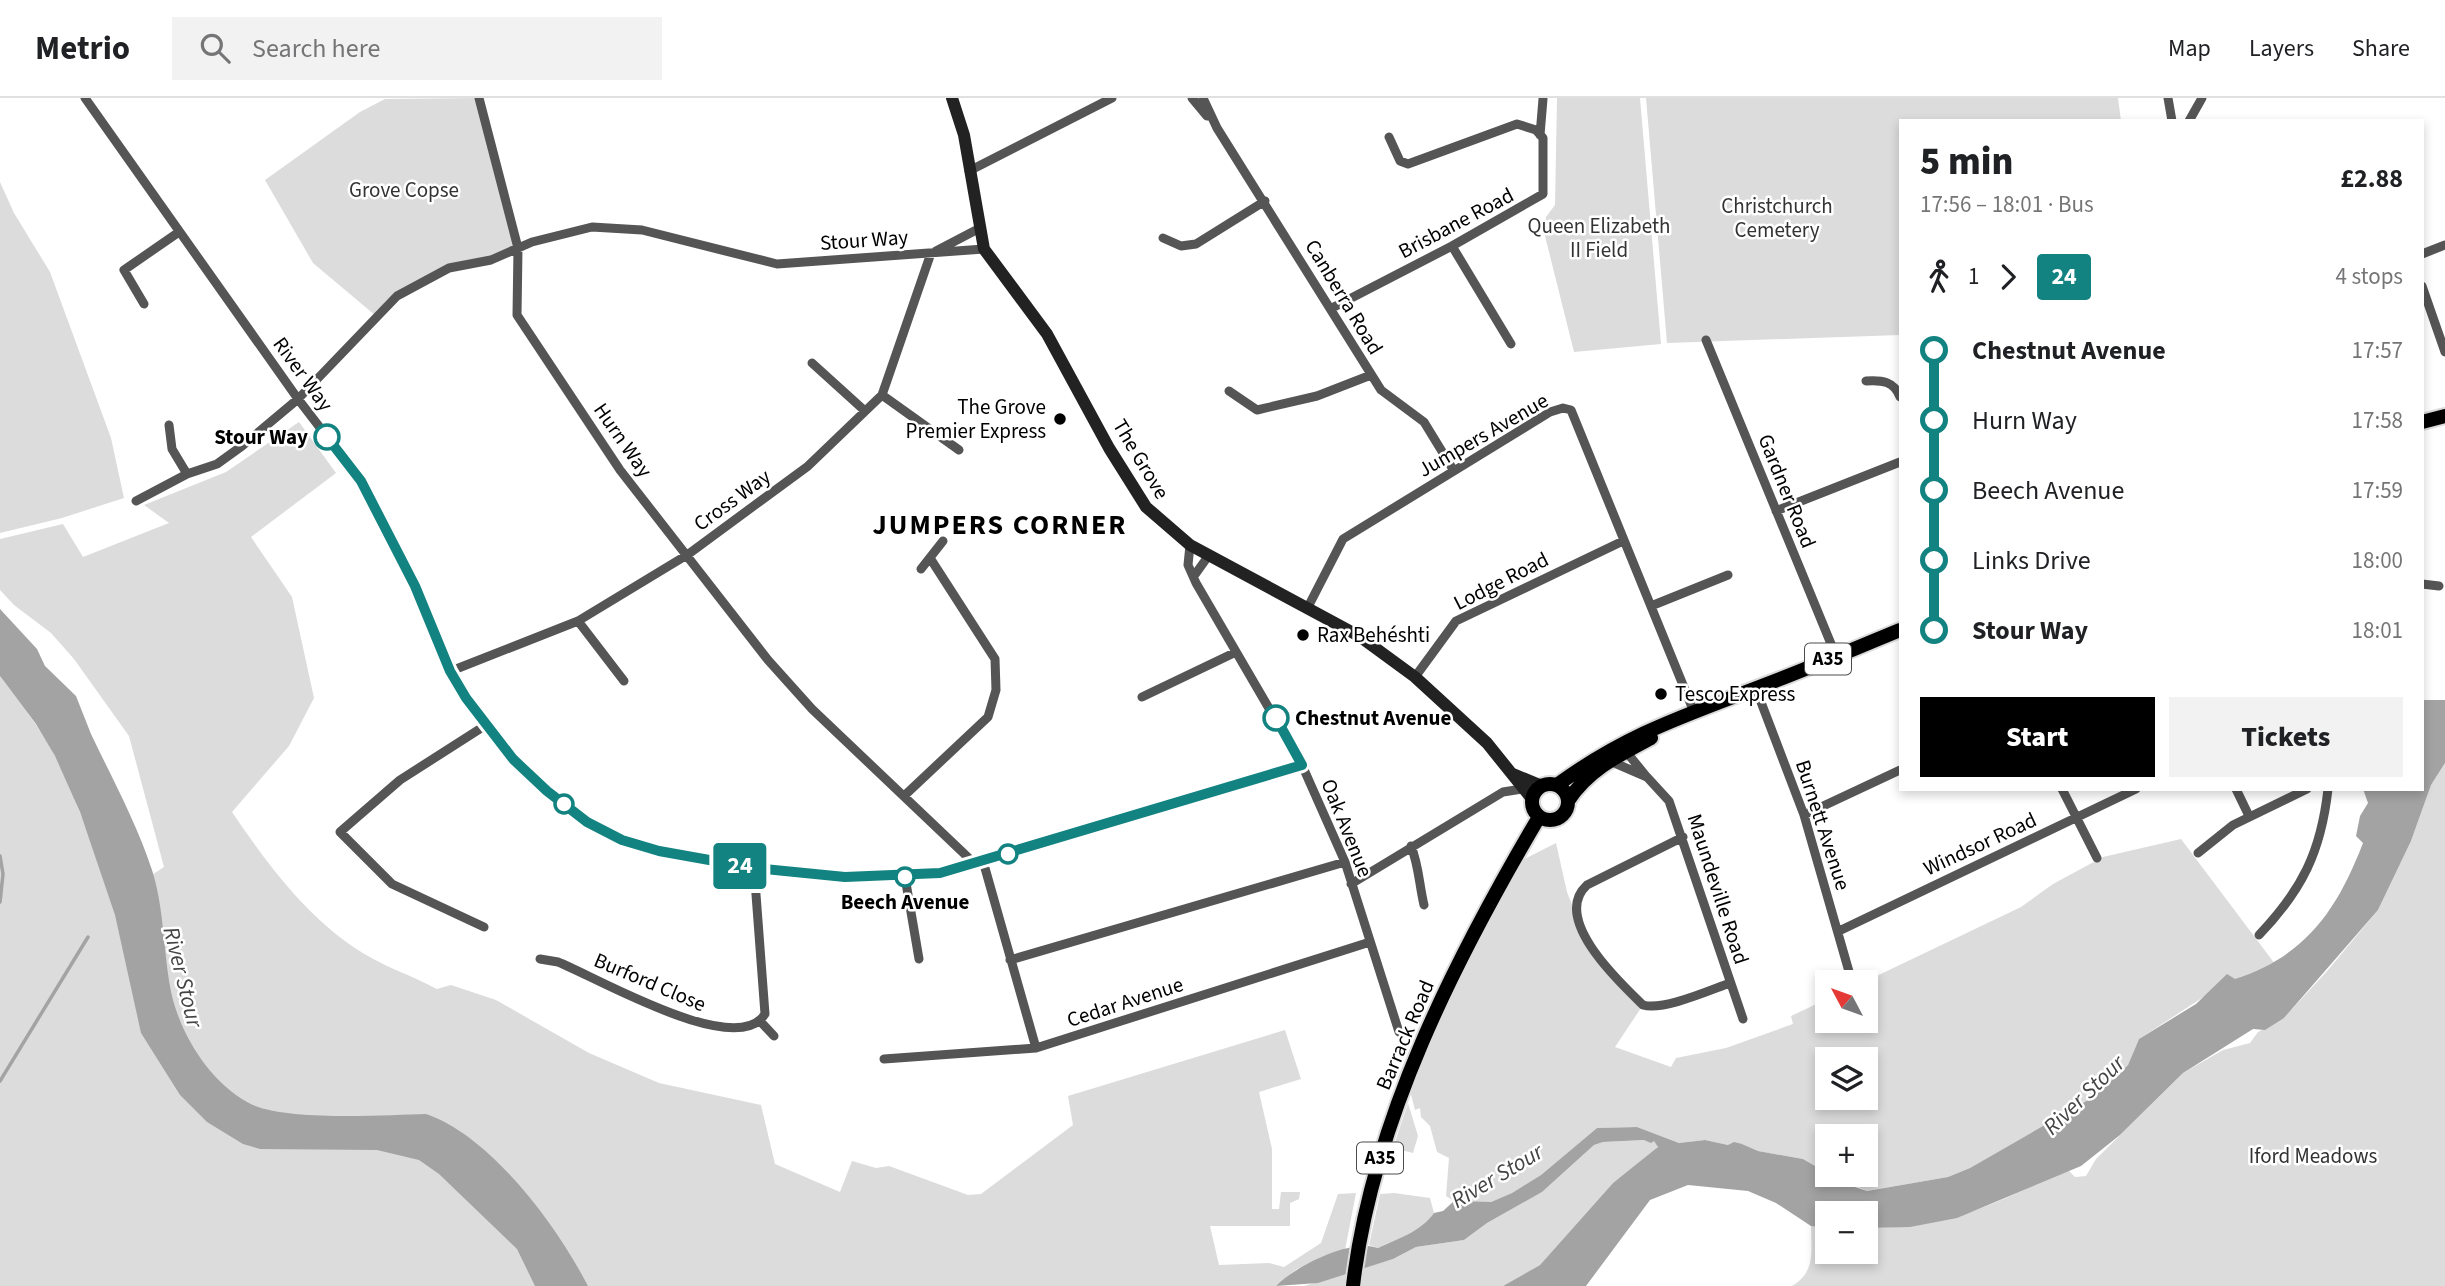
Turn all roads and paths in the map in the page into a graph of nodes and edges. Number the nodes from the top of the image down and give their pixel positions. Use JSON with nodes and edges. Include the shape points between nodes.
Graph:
{"nodes":[{"id":1,"x":85,"y":98,"type":"edge"},
{"id":2,"x":479,"y":98,"type":"edge"},
{"id":3,"x":952,"y":98,"type":"edge"},
{"id":4,"x":1112,"y":98,"type":"edge"},
{"id":5,"x":1192,"y":98,"type":"edge"},
{"id":6,"x":1203,"y":98,"type":"edge"},
{"id":7,"x":2168,"y":98,"type":"edge"},
{"id":8,"x":2213,"y":98,"type":"edge"},
{"id":9,"x":1543,"y":99,"type":"edge"},
{"id":10,"x":2200,"y":100,"type":"edge"},
{"id":11,"x":2172,"y":119,"type":"edge"},
{"id":12,"x":2190,"y":119,"type":"edge"},
{"id":13,"x":1217,"y":128,"type":"junction"},
{"id":14,"x":1540,"y":135,"type":"junction"},
{"id":15,"x":1390,"y":137,"type":"dead end"},
{"id":16,"x":969,"y":171,"type":"junction"},
{"id":17,"x":1265,"y":201,"type":"junction"},
{"id":18,"x":980,"y":229,"type":"junction"},
{"id":19,"x":179,"y":232,"type":"junction"},
{"id":20,"x":1163,"y":238,"type":"dead end"},
{"id":21,"x":2445,"y":245,"type":"edge"},
{"id":22,"x":1452,"y":246,"type":"junction"},
{"id":23,"x":518,"y":248,"type":"junction"},
{"id":24,"x":984,"y":248,"type":"junction"},
{"id":25,"x":931,"y":253,"type":"junction"},
{"id":26,"x":2424,"y":253,"type":"edge"},
{"id":27,"x":2424,"y":292,"type":"edge"},
{"id":28,"x":144,"y":304,"type":"dead end"},
{"id":29,"x":1332,"y":308,"type":"junction"},
{"id":30,"x":1706,"y":340,"type":"dead end"},
{"id":31,"x":1511,"y":344,"type":"dead end"},
{"id":32,"x":2445,"y":352,"type":"edge"},
{"id":33,"x":812,"y":363,"type":"dead end"},
{"id":34,"x":1371,"y":375,"type":"junction"},
{"id":35,"x":1866,"y":381,"type":"dead end"},
{"id":36,"x":1229,"y":391,"type":"dead end"},
{"id":37,"x":1899,"y":391,"type":"edge"},
{"id":38,"x":882,"y":395,"type":"junction"},
{"id":39,"x":298,"y":399,"type":"junction"},
{"id":40,"x":865,"y":411,"type":"junction"},
{"id":41,"x":2445,"y":415,"type":"edge"},
{"id":42,"x":2424,"y":421,"type":"edge"},
{"id":43,"x":169,"y":425,"type":"dead end"},
{"id":44,"x":959,"y":450,"type":"dead end"},
{"id":45,"x":1899,"y":462,"type":"edge"},
{"id":46,"x":1454,"y":471,"type":"junction"},
{"id":47,"x":187,"y":474,"type":"junction"},
{"id":48,"x":136,"y":501,"type":"dead end"},
{"id":49,"x":1776,"y":511,"type":"junction"},
{"id":50,"x":943,"y":541,"type":"dead end"},
{"id":51,"x":1623,"y":541,"type":"junction"},
{"id":52,"x":1191,"y":545,"type":"junction"},
{"id":53,"x":687,"y":555,"type":"junction"},
{"id":54,"x":1209,"y":555,"type":"junction"},
{"id":55,"x":930,"y":558,"type":"junction"},
{"id":56,"x":921,"y":569,"type":"dead end"},
{"id":57,"x":1728,"y":575,"type":"dead end"},
{"id":58,"x":1194,"y":576,"type":"junction"},
{"id":59,"x":2424,"y":584,"type":"edge"},
{"id":60,"x":2439,"y":586,"type":"dead end"},
{"id":61,"x":1651,"y":606,"type":"junction"},
{"id":62,"x":1308,"y":607,"type":"junction"},
{"id":63,"x":578,"y":621,"type":"junction"},
{"id":64,"x":1899,"y":630,"type":"edge"},
{"id":65,"x":1236,"y":652,"type":"junction"},
{"id":66,"x":1836,"y":656,"type":"junction"},
{"id":67,"x":450,"y":671,"type":"junction"},
{"id":68,"x":1415,"y":677,"type":"junction"},
{"id":69,"x":624,"y":681,"type":"dead end"},
{"id":70,"x":1756,"y":689,"type":"junction"},
{"id":71,"x":1142,"y":697,"type":"dead end"},
{"id":72,"x":1694,"y":712,"type":"junction"},
{"id":73,"x":486,"y":724,"type":"junction"},
{"id":74,"x":1622,"y":748,"type":"junction"},
{"id":75,"x":1610,"y":761,"type":"junction"},
{"id":76,"x":1302,"y":765,"type":"junction"},
{"id":77,"x":1899,"y":770,"type":"edge"},
{"id":78,"x":1512,"y":774,"type":"junction"},
{"id":79,"x":1647,"y":778,"type":"junction"},
{"id":80,"x":1550,"y":785,"type":"junction"},
{"id":81,"x":2063,"y":791,"type":"edge"},
{"id":82,"x":2132,"y":791,"type":"edge"},
{"id":83,"x":2237,"y":791,"type":"edge"},
{"id":84,"x":2303,"y":791,"type":"edge"},
{"id":85,"x":2328,"y":791,"type":"edge"},
{"id":86,"x":1527,"y":794,"type":"junction"},
{"id":87,"x":904,"y":796,"type":"junction"},
{"id":88,"x":1568,"y":801,"type":"junction"},
{"id":89,"x":1804,"y":816,"type":"junction"},
{"id":90,"x":2249,"y":816,"type":"junction"},
{"id":91,"x":1539,"y":817,"type":"junction"},
{"id":92,"x":2076,"y":818,"type":"junction"},
{"id":93,"x":1683,"y":837,"type":"junction"},
{"id":94,"x":1412,"y":846,"type":"junction"},
{"id":95,"x":2198,"y":853,"type":"dead end"},
{"id":96,"x":2097,"y":858,"type":"dead end"},
{"id":97,"x":1345,"y":862,"type":"junction"},
{"id":98,"x":979,"y":863,"type":"junction"},
{"id":99,"x":754,"y":868,"type":"junction"},
{"id":100,"x":905,"y":877,"type":"junction"},
{"id":101,"x":1351,"y":884,"type":"junction"},
{"id":102,"x":1424,"y":905,"type":"dead end"},
{"id":103,"x":484,"y":927,"type":"dead end"},
{"id":104,"x":1839,"y":931,"type":"junction"},
{"id":105,"x":2259,"y":935,"type":"dead end"},
{"id":106,"x":1370,"y":942,"type":"junction"},
{"id":107,"x":540,"y":959,"type":"dead end"},
{"id":108,"x":919,"y":959,"type":"dead end"},
{"id":109,"x":1010,"y":960,"type":"junction"},
{"id":110,"x":1849,"y":970,"type":"edge"},
{"id":111,"x":1730,"y":983,"type":"junction"},
{"id":112,"x":1743,"y":1019,"type":"dead end"},
{"id":113,"x":760,"y":1021,"type":"junction"},
{"id":114,"x":1399,"y":1032,"type":"dead end"},
{"id":115,"x":774,"y":1036,"type":"dead end"},
{"id":116,"x":1036,"y":1048,"type":"junction"},
{"id":117,"x":884,"y":1059,"type":"dead end"},
{"id":118,"x":1353,"y":1284,"type":"edge"}],
"edges":[{"from":1,"to":19,"type":"street","name":"River Way"},
{"from":2,"to":23,"type":"street","name":"Hurn Way"},
{"from":3,"to":16,"type":"street","name":"The Grove"},
{"from":4,"to":16,"type":"street"},
{"from":5,"to":13,"type":"street","name":"Canberra Road"},
{"from":6,"to":13,"type":"street","name":"Canberra Road"},
{"from":7,"to":11,"type":"street"},
{"from":8,"to":10,"type":"street"},
{"from":9,"to":14,"type":"street","name":"Brisbane Road"},
{"from":10,"to":12,"type":"street"},
{"from":13,"to":17,"type":"street","name":"Canberra Road"},
{"from":14,"to":15,"type":"street","via":[[1517,124],[1408,164],[1400,161]]},
{"from":14,"to":22,"type":"street","name":"Brisbane Road","via":[[1543,194]]},
{"from":16,"to":18,"type":"street","name":"The Grove"},
{"from":17,"to":20,"type":"street","via":[[1196,244],[1181,246]]},
{"from":17,"to":29,"type":"street","name":"Canberra Road"},
{"from":18,"to":24,"type":"street","name":"The Grove"},
{"from":18,"to":25,"type":"street","name":"Stour Way"},
{"from":19,"to":28,"type":"street","via":[[124,270]]},
{"from":19,"to":39,"type":"street","name":"River Way"},
{"from":21,"to":26,"type":"street"},
{"from":22,"to":29,"type":"street","name":"Brisbane Road"},
{"from":22,"to":31,"type":"street"},
{"from":23,"to":25,"type":"street","name":"Stour Way","via":[[592,227],[642,230],[778,264]]},
{"from":23,"to":39,"type":"street","name":"Stour Way","via":[[491,260],[449,268],[397,296]]},
{"from":23,"to":53,"type":"street","name":"Hurn Way","via":[[517,315],[620,470]]},
{"from":24,"to":25,"type":"street","name":"Stour Way"},
{"from":24,"to":52,"type":"street","name":"The Grove","via":[[1047,334],[1146,507]]},
{"from":25,"to":38,"type":"street","name":"Cross Way"},
{"from":27,"to":32,"type":"street"},
{"from":29,"to":34,"type":"street","name":"Canberra Road"},
{"from":30,"to":49,"type":"street","name":"Gardner Road"},
{"from":33,"to":40,"type":"street"},
{"from":34,"to":36,"type":"street","via":[[1256,415]]},
{"from":34,"to":46,"type":"street","name":"Canberra Road","via":[[1390,400],[1424,422]]},
{"from":35,"to":37,"type":"street","via":[[1879,380]]},
{"from":38,"to":40,"type":"street","name":"Cross Way"},
{"from":38,"to":44,"type":"street"},
{"from":39,"to":47,"type":"street","name":"Stour Way","via":[[217,464]]},
{"from":39,"to":67,"type":"street","name":"River Way","via":[[361,481],[415,586]]},
{"from":40,"to":53,"type":"street","name":"Cross Way","via":[[808,466]]},
{"from":41,"to":42,"type":"main road"},
{"from":43,"to":47,"type":"street","via":[[172,449]]},
{"from":45,"to":49,"type":"street"},
{"from":46,"to":51,"type":"street","name":"Jumpers Avenue","via":[[1550,412],[1571,410]]},
{"from":46,"to":62,"type":"street","name":"Jumpers Avenue","via":[[1343,539]]},
{"from":47,"to":48,"type":"street","name":"Stour Way"},
{"from":49,"to":66,"type":"street","name":"Gardner Road"},
{"from":50,"to":55,"type":"street"},
{"from":51,"to":61,"type":"street","name":"Jumpers Avenue"},
{"from":51,"to":68,"type":"street","name":"Lodge Road","via":[[1456,621]]},
{"from":52,"to":54,"type":"street","name":"The Grove"},
{"from":52,"to":58,"type":"street","name":"Oak Avenue","via":[[1188,565]]},
{"from":53,"to":63,"type":"street","name":"Cross Way"},
{"from":53,"to":87,"type":"street","name":"Hurn Way","via":[[811,709]]},
{"from":54,"to":58,"type":"street"},
{"from":54,"to":62,"type":"street","name":"The Grove"},
{"from":55,"to":56,"type":"street"},
{"from":55,"to":87,"type":"street","via":[[995,659],[996,690],[988,717]]},
{"from":57,"to":61,"type":"street"},
{"from":58,"to":65,"type":"street","name":"Oak Avenue"},
{"from":59,"to":60,"type":"street"},
{"from":61,"to":72,"type":"street","name":"Jumpers Avenue"},
{"from":62,"to":68,"type":"street","name":"The Grove","via":[[1359,636]]},
{"from":63,"to":67,"type":"street","name":"Cross Way"},
{"from":63,"to":69,"type":"street"},
{"from":64,"to":66,"type":"main road","number":"A35"},
{"from":65,"to":71,"type":"street"},
{"from":65,"to":76,"type":"street","name":"Oak Avenue"},
{"from":66,"to":70,"type":"main road","number":"A35"},
{"from":67,"to":73,"type":"street","name":"River Way"},
{"from":68,"to":78,"type":"street","name":"The Grove","via":[[1486,743]]},
{"from":70,"to":72,"type":"main road","number":"A35"},
{"from":70,"to":89,"type":"street","name":"Burnett Avenue"},
{"from":72,"to":74,"type":"main road","number":"A35"},
{"from":73,"to":99,"type":"street","name":"River Way","via":[[513,759],[587,822],[622,840],[659,851]]},
{"from":73,"to":103,"type":"street","via":[[400,780],[340,832],[393,884]]},
{"from":74,"to":75,"type":"main road","number":"A35"},
{"from":74,"to":79,"type":"street","name":"Maundeville Road"},
{"from":74,"to":80,"type":"main road","number":"A35"},
{"from":75,"to":79,"type":"street","name":"Maundeville Road"},
{"from":75,"to":88,"type":"main road","number":"A35","via":[[1584,779]]},
{"from":76,"to":97,"type":"street","name":"Oak Avenue"},
{"from":76,"to":98,"type":"street","name":"River Way"},
{"from":77,"to":89,"type":"street"},
{"from":78,"to":80,"type":"street","name":"The Grove"},
{"from":78,"to":86,"type":"street","name":"The Grove"},
{"from":79,"to":93,"type":"street","name":"Maundeville Road","via":[[1669,801]]},
{"from":80,"to":86,"type":"main road","number":"A35"},
{"from":80,"to":88,"type":"main road","via":[[1565,792]]},
{"from":81,"to":92,"type":"street"},
{"from":82,"to":92,"type":"street","name":"Windsor Road"},
{"from":83,"to":90,"type":"street"},
{"from":84,"to":90,"type":"street"},
{"from":85,"to":105,"type":"street","via":[[2306,875],[2284,909]]},
{"from":86,"to":91,"type":"main road"},
{"from":86,"to":94,"type":"street","via":[[1503,792]]},
{"from":87,"to":98,"type":"street","name":"Hurn Way"},
{"from":88,"to":91,"type":"main road","number":"A35","via":[[1558,818]]},
{"from":89,"to":104,"type":"street","name":"Burnett Avenue"},
{"from":90,"to":95,"type":"street"},
{"from":91,"to":118,"type":"main road","name":"Barrack Road","number":"A35","via":[[1441,999],[1407,1079],[1377,1164]]},
{"from":92,"to":96,"type":"street"},
{"from":92,"to":104,"type":"street","name":"Windsor Road"},
{"from":93,"to":111,"type":"street","name":"Maundeville Road"},
{"from":93,"to":111,"type":"street","via":[[1587,885],[1577,895],[1578,920],[1593,950],[1643,1005],[1650,1007]]},
{"from":94,"to":101,"type":"street"},
{"from":94,"to":102,"type":"street"},
{"from":97,"to":101,"type":"street","name":"Oak Avenue"},
{"from":97,"to":109,"type":"street"},
{"from":98,"to":100,"type":"street","name":"River Way"},
{"from":98,"to":109,"type":"street"},
{"from":99,"to":100,"type":"street","name":"River Way","via":[[845,877]]},
{"from":99,"to":113,"type":"street","via":[[765,1014]]},
{"from":100,"to":108,"type":"street"},
{"from":101,"to":106,"type":"street","name":"Oak Avenue"},
{"from":104,"to":110,"type":"street","name":"Burnett Avenue"},
{"from":106,"to":114,"type":"street","name":"Oak Avenue"},
{"from":106,"to":116,"type":"street","name":"Cedar Avenue"},
{"from":107,"to":113,"type":"street","name":"Burford Close","via":[[558,962],[698,1023],[735,1029]]},
{"from":109,"to":116,"type":"street"},
{"from":111,"to":112,"type":"street","name":"Maundeville Road"},
{"from":113,"to":115,"type":"street"},
{"from":116,"to":117,"type":"street","name":"Cedar Avenue"}]}
